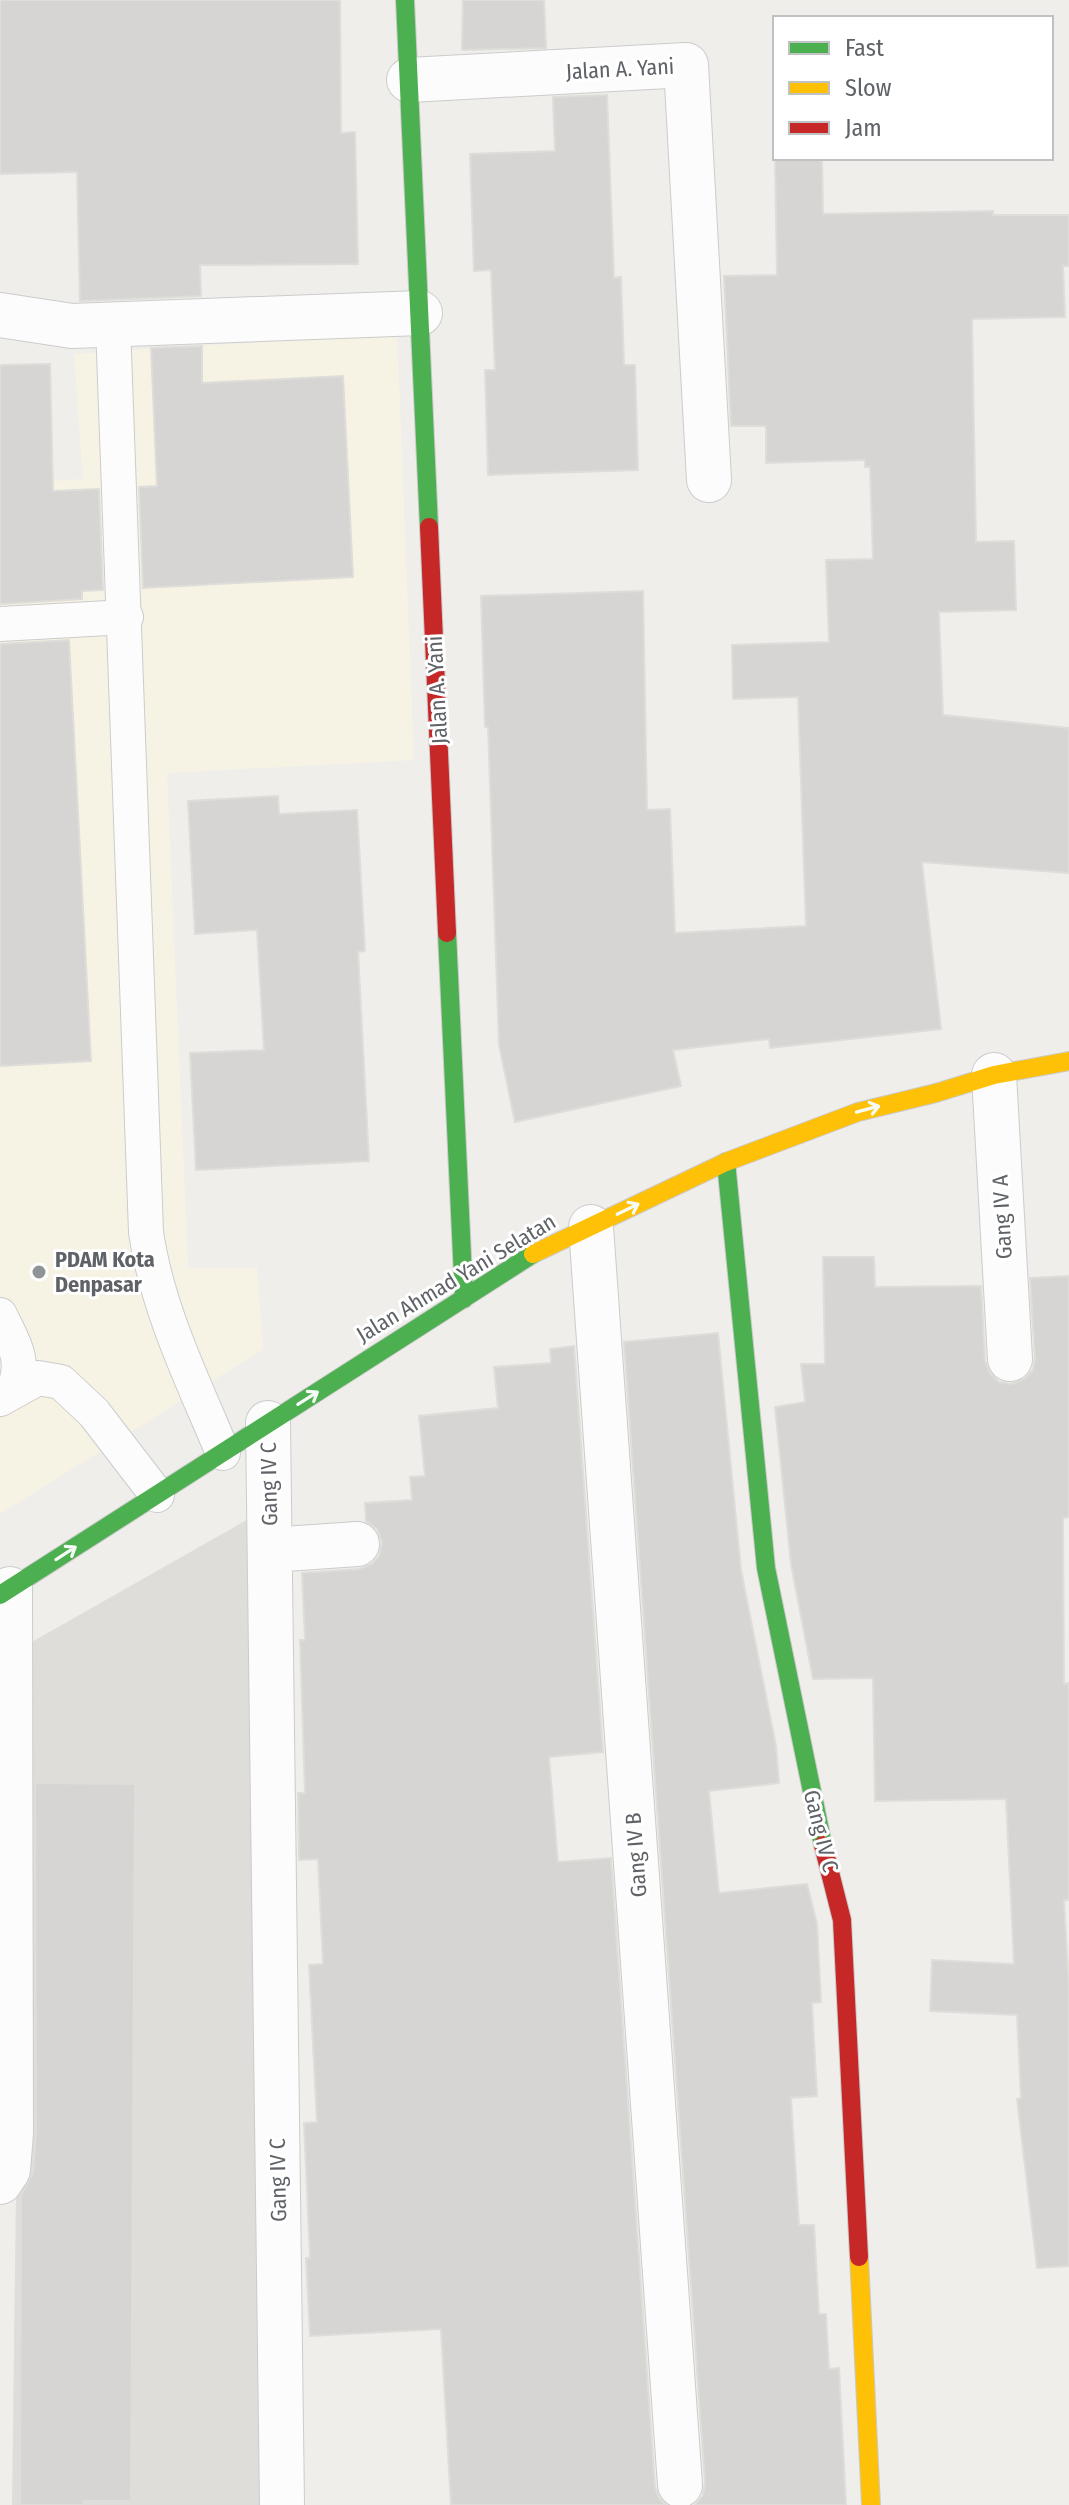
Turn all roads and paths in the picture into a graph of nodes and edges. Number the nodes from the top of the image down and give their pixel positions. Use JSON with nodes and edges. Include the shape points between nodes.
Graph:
{"nodes":[{"id":1,"x":405,"y":0,"type":"edge"},
{"id":2,"x":409,"y":80,"type":"junction"},
{"id":3,"x":420,"y":313,"type":"junction"},
{"id":4,"x":0,"y":315,"type":"edge"},
{"id":5,"x":113,"y":325,"type":"junction"},
{"id":6,"x":709,"y":480,"type":"dead end"},
{"id":7,"x":126,"y":617,"type":"junction"},
{"id":8,"x":0,"y":624,"type":"edge"},
{"id":9,"x":1069,"y":1061,"type":"edge"},
{"id":10,"x":994,"y":1075,"type":"junction"},
{"id":11,"x":726,"y":1162,"type":"junction"},
{"id":12,"x":591,"y":1227,"type":"junction"},
{"id":13,"x":464,"y":1299,"type":"junction"},
{"id":14,"x":0,"y":1315,"type":"edge"},
{"id":15,"x":1010,"y":1359,"type":"dead end"},
{"id":16,"x":7,"y":1394,"type":"edge"},
{"id":17,"x":268,"y":1423,"type":"junction"},
{"id":18,"x":223,"y":1453,"type":"junction"},
{"id":19,"x":157,"y":1495,"type":"junction"},
{"id":20,"x":357,"y":1544,"type":"dead end"},
{"id":21,"x":270,"y":1550,"type":"junction"},
{"id":22,"x":5,"y":1592,"type":"edge"},
{"id":23,"x":0,"y":2182,"type":"edge"},
{"id":24,"x":680,"y":2485,"type":"dead end"},
{"id":25,"x":282,"y":2505,"type":"edge"},
{"id":26,"x":871,"y":2505,"type":"edge"}],
"edges":[{"from":1,"to":2,"type":"street","name":"Jalan A. Yani"},
{"from":2,"to":3,"type":"street","name":"Jalan A. Yani"},
{"from":2,"to":6,"type":"street","name":"Jalan A. Yani","via":[[686,65]]},
{"from":3,"to":5,"type":"street"},
{"from":3,"to":13,"type":"street","name":"Jalan A. Yani"},
{"from":4,"to":5,"type":"street","via":[[72,326]]},
{"from":5,"to":7,"type":"lane"},
{"from":7,"to":8,"type":"lane"},
{"from":7,"to":18,"type":"lane","via":[[146,1232],[151,1269]]},
{"from":9,"to":10,"type":"street","name":"Jalan Ahmad Yani Selatan"},
{"from":11,"to":10,"type":"street","name":"Jalan Ahmad Yani Selatan","one_way":true,"via":[[858,1112]]},
{"from":10,"to":15,"type":"street","name":"Gang IV A"},
{"from":12,"to":11,"type":"street","name":"Jalan Ahmad Yani Selatan","one_way":true},
{"from":11,"to":26,"type":"street","name":"Gang IV C","via":[[766,1568],[812,1801],[842,1920]]},
{"from":12,"to":13,"type":"street","name":"Jalan Ahmad Yani Selatan","via":[[537,1252]]},
{"from":12,"to":24,"type":"street","name":"Gang IV B"},
{"from":17,"to":13,"type":"street","name":"Jalan Ahmad Yani Selatan","one_way":true},
{"from":14,"to":16,"type":"lane","via":[[19,1355],[20,1374]]},
{"from":16,"to":19,"type":"lane","via":[[38,1378],[61,1382],[94,1413]]},
{"from":17,"to":18,"type":"street","name":"Jalan Ahmad Yani Selatan"},
{"from":17,"to":21,"type":"street","name":"Gang IV C"},
{"from":18,"to":19,"type":"street","name":"Jalan Ahmad Yani Selatan"},
{"from":22,"to":19,"type":"street","name":"Jalan Ahmad Yani Selatan","one_way":true},
{"from":20,"to":21,"type":"street"},
{"from":21,"to":25,"type":"street","name":"Gang IV C"},
{"from":22,"to":23,"type":"street","via":[[11,2133],[8,2170]]}]}
